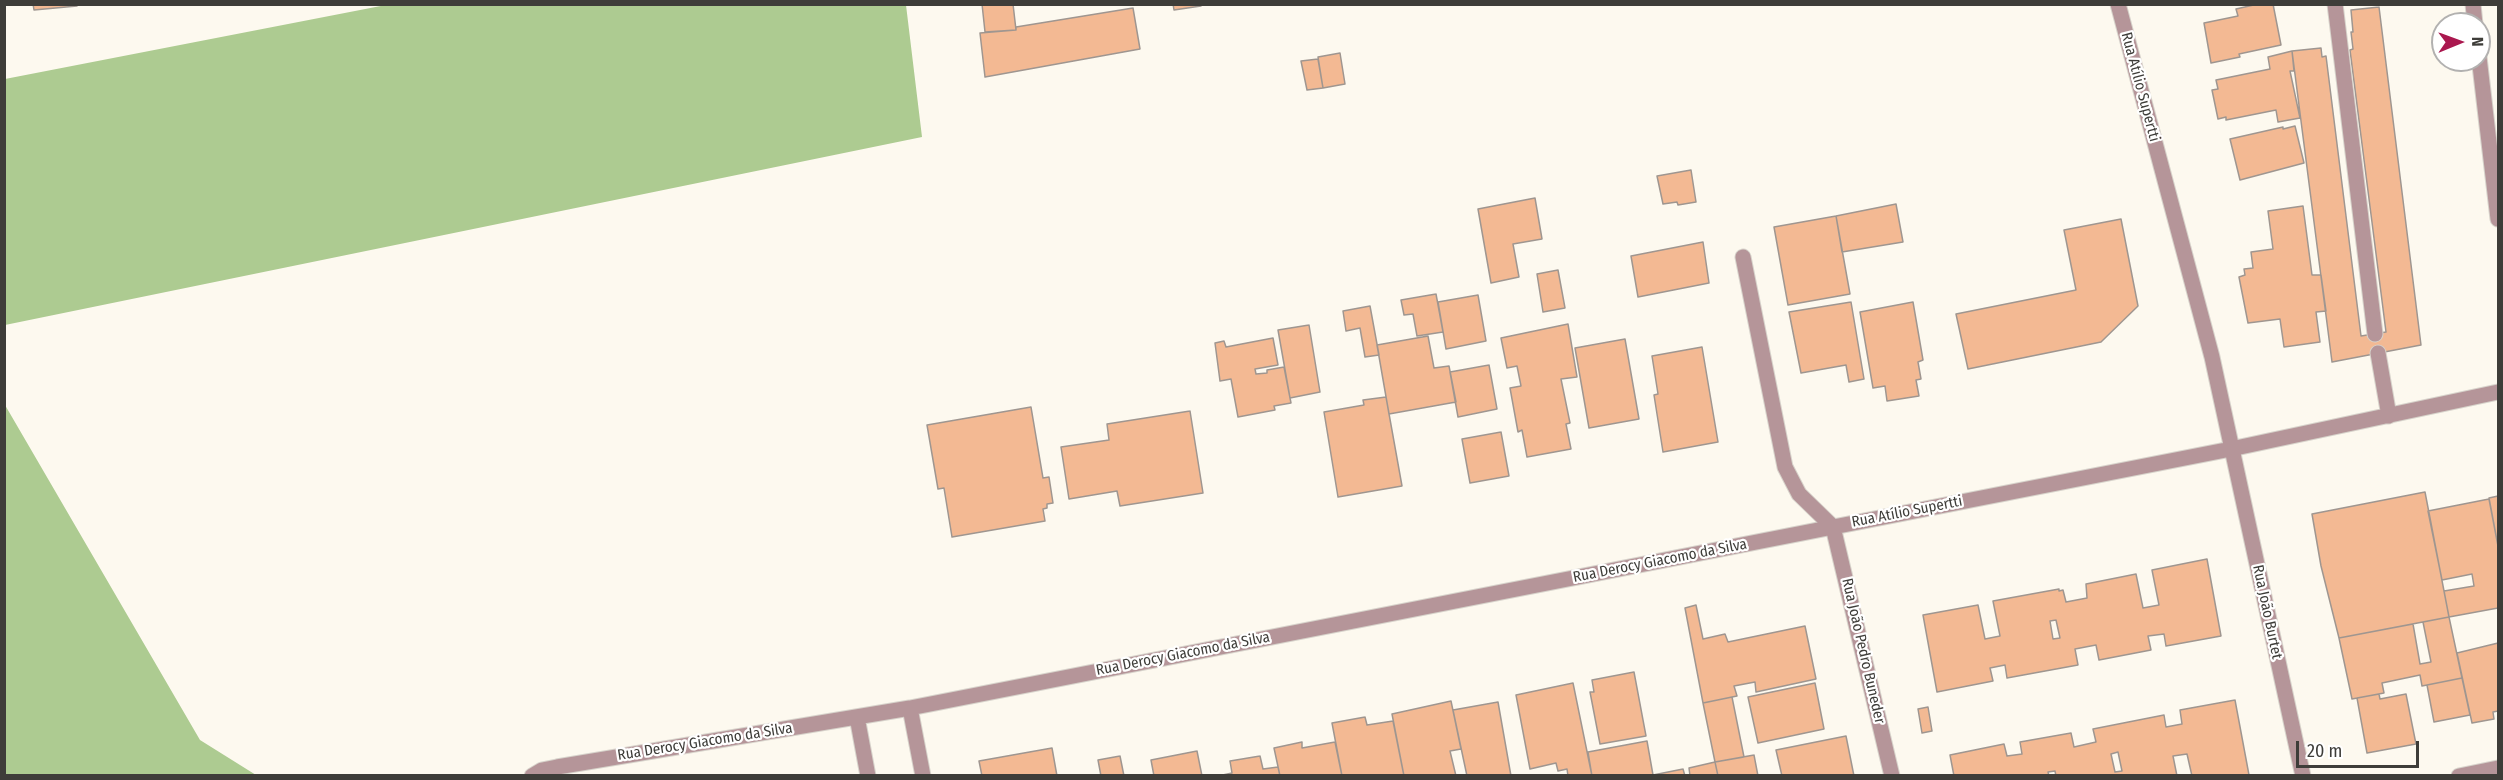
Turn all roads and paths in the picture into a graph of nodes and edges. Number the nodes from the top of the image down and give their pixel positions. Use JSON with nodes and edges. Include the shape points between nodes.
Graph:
{"nodes":[{"id":1,"x":2118,"y":4,"type":"edge"},
{"id":2,"x":2335,"y":4,"type":"edge"},
{"id":3,"x":2481,"y":72,"type":"edge"},
{"id":4,"x":2499,"y":219,"type":"edge"},
{"id":5,"x":1743,"y":257,"type":"dead end"},
{"id":6,"x":2375,"y":334,"type":"dead end"},
{"id":7,"x":2378,"y":352,"type":"dead end"},
{"id":8,"x":2499,"y":392,"type":"edge"},
{"id":9,"x":2389,"y":416,"type":"junction"},
{"id":10,"x":2232,"y":449,"type":"junction"},
{"id":11,"x":1833,"y":527,"type":"junction"},
{"id":12,"x":910,"y":708,"type":"junction"},
{"id":13,"x":857,"y":717,"type":"junction"},
{"id":14,"x":2499,"y":768,"type":"edge"},
{"id":15,"x":532,"y":776,"type":"edge"},
{"id":16,"x":868,"y":776,"type":"edge"},
{"id":17,"x":923,"y":776,"type":"edge"},
{"id":18,"x":1892,"y":776,"type":"edge"},
{"id":19,"x":2303,"y":776,"type":"edge"},
{"id":20,"x":2459,"y":776,"type":"edge"}],
"edges":[{"from":1,"to":10,"type":"street","name":"Rua Atílio Supertti","via":[[2212,357]]},
{"from":2,"to":6,"type":"street"},
{"from":3,"to":4,"type":"street"},
{"from":5,"to":11,"type":"street","name":"Rua Atílio Supertti","via":[[1785,467],[1799,494]]},
{"from":7,"to":9,"type":"street"},
{"from":8,"to":9,"type":"street","name":"Rua Atílio Supertti"},
{"from":9,"to":10,"type":"street","name":"Rua Atílio Supertti"},
{"from":10,"to":11,"type":"street","name":"Rua Atílio Supertti"},
{"from":10,"to":19,"type":"street","name":"Rua João Burtet"},
{"from":11,"to":12,"type":"street","name":"Rua Derocy Giacomo da Silva"},
{"from":11,"to":18,"type":"street","name":"Rua João Pedro Buneder"},
{"from":12,"to":13,"type":"street","name":"Rua Derocy Giacomo da Silva"},
{"from":12,"to":17,"type":"street"},
{"from":13,"to":15,"type":"street","name":"Rua Derocy Giacomo da Silva","via":[[557,767]]},
{"from":13,"to":16,"type":"street"},
{"from":14,"to":20,"type":"street"}]}
